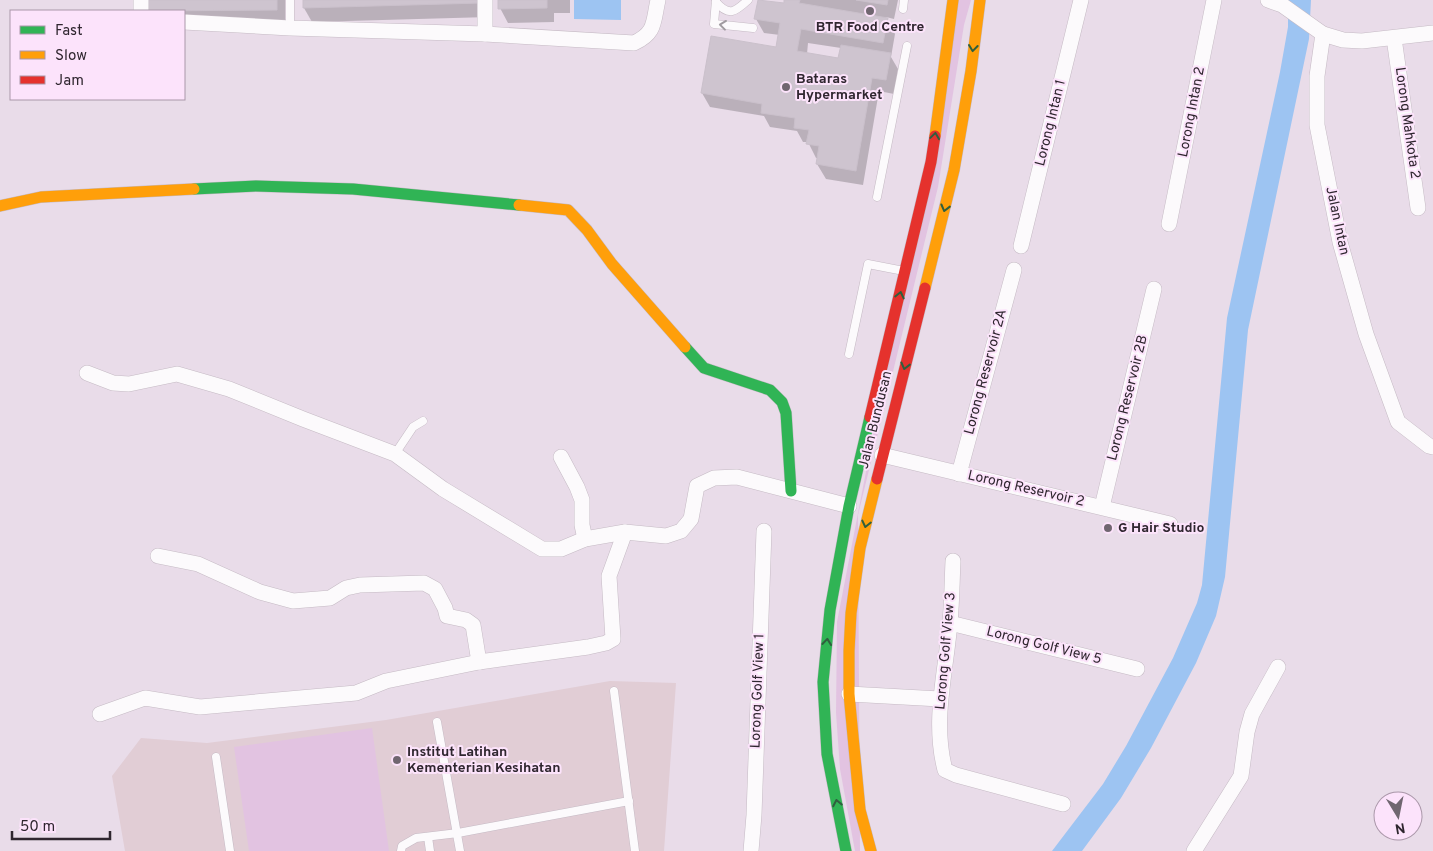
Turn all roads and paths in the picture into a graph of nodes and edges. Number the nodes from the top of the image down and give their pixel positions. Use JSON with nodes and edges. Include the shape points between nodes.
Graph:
{"nodes":[{"id":1,"x":290,"y":0,"type":"edge"},
{"id":2,"x":485,"y":0,"type":"edge"},
{"id":3,"x":658,"y":0,"type":"edge"},
{"id":4,"x":748,"y":0,"type":"edge"},
{"id":5,"x":904,"y":0,"type":"edge"},
{"id":6,"x":953,"y":0,"type":"edge"},
{"id":7,"x":980,"y":0,"type":"edge"},
{"id":8,"x":1081,"y":0,"type":"edge"},
{"id":9,"x":1214,"y":0,"type":"edge"},
{"id":10,"x":716,"y":1,"type":"edge"},
{"id":11,"x":1275,"y":2,"type":"edge"},
{"id":12,"x":903,"y":9,"type":"dead end"},
{"id":13,"x":185,"y":22,"type":"edge"},
{"id":14,"x":290,"y":28,"type":"junction"},
{"id":15,"x":754,"y":28,"type":"dead end"},
{"id":16,"x":1318,"y":30,"type":"junction"},
{"id":17,"x":1433,"y":33,"type":"edge"},
{"id":18,"x":485,"y":34,"type":"junction"},
{"id":19,"x":1394,"y":38,"type":"junction"},
{"id":20,"x":907,"y":46,"type":"dead end"},
{"id":21,"x":877,"y":197,"type":"dead end"},
{"id":22,"x":0,"y":206,"type":"edge"},
{"id":23,"x":1418,"y":208,"type":"dead end"},
{"id":24,"x":1169,"y":224,"type":"dead end"},
{"id":25,"x":1021,"y":246,"type":"dead end"},
{"id":26,"x":1014,"y":270,"type":"dead end"},
{"id":27,"x":906,"y":271,"type":"junction"},
{"id":28,"x":1154,"y":289,"type":"dead end"},
{"id":29,"x":849,"y":354,"type":"dead end"},
{"id":30,"x":86,"y":373,"type":"dead end"},
{"id":31,"x":422,"y":421,"type":"dead end"},
{"id":32,"x":1433,"y":447,"type":"edge"},
{"id":33,"x":395,"y":454,"type":"junction"},
{"id":34,"x":882,"y":455,"type":"junction"},
{"id":35,"x":561,"y":457,"type":"dead end"},
{"id":36,"x":959,"y":474,"type":"junction"},
{"id":37,"x":791,"y":491,"type":"junction"},
{"id":38,"x":849,"y":506,"type":"junction"},
{"id":39,"x":1102,"y":507,"type":"junction"},
{"id":40,"x":1170,"y":524,"type":"dead end"},
{"id":41,"x":764,"y":531,"type":"dead end"},
{"id":42,"x":625,"y":532,"type":"junction"},
{"id":43,"x":585,"y":539,"type":"junction"},
{"id":44,"x":158,"y":556,"type":"dead end"},
{"id":45,"x":953,"y":561,"type":"dead end"},
{"id":46,"x":950,"y":623,"type":"junction"},
{"id":47,"x":479,"y":662,"type":"junction"},
{"id":48,"x":1278,"y":667,"type":"dead end"},
{"id":49,"x":1137,"y":669,"type":"dead end"},
{"id":50,"x":614,"y":691,"type":"dead end"},
{"id":51,"x":849,"y":694,"type":"junction"},
{"id":52,"x":940,"y":699,"type":"junction"},
{"id":53,"x":100,"y":714,"type":"dead end"},
{"id":54,"x":437,"y":722,"type":"dead end"},
{"id":55,"x":216,"y":757,"type":"dead end"},
{"id":56,"x":630,"y":801,"type":"junction"},
{"id":57,"x":1063,"y":804,"type":"dead end"},
{"id":58,"x":458,"y":834,"type":"junction"},
{"id":59,"x":428,"y":837,"type":"junction"},
{"id":60,"x":230,"y":851,"type":"edge"},
{"id":61,"x":401,"y":851,"type":"edge"},
{"id":62,"x":430,"y":851,"type":"edge"},
{"id":63,"x":460,"y":851,"type":"edge"},
{"id":64,"x":636,"y":851,"type":"edge"},
{"id":65,"x":751,"y":851,"type":"edge"},
{"id":66,"x":846,"y":851,"type":"edge"},
{"id":67,"x":871,"y":851,"type":"edge"},
{"id":68,"x":1194,"y":851,"type":"edge"}],
"edges":[{"from":1,"to":14,"type":"lane"},
{"from":2,"to":18,"type":"street"},
{"from":3,"to":18,"type":"street","via":[[652,29],[646,38],[634,43]]},
{"from":4,"to":10,"type":"lane","via":[[730,12],[722,9]]},
{"from":5,"to":12,"type":"lane"},
{"from":27,"to":6,"type":"main road","name":"Jalan Bundusan","one_way":true,"via":[[931,162]]},
{"from":7,"to":34,"type":"main road","name":"Jalan Bundusan","one_way":true,"via":[[954,170]]},
{"from":8,"to":25,"type":"street","name":"Lorong Intan 1"},
{"from":9,"to":24,"type":"street","name":"Lorong Intan 2"},
{"from":15,"to":10,"type":"lane","one_way":true,"via":[[714,24]]},
{"from":11,"to":16,"type":"street"},
{"from":13,"to":14,"type":"street"},
{"from":14,"to":18,"type":"street"},
{"from":16,"to":19,"type":"street","via":[[1343,40]]},
{"from":16,"to":32,"type":"street","name":"Jalan Intan","via":[[1318,125],[1340,242],[1366,334],[1398,422]]},
{"from":17,"to":19,"type":"street"},
{"from":19,"to":23,"type":"street","name":"Lorong Mahkota 2"},
{"from":20,"to":21,"type":"lane"},
{"from":22,"to":37,"type":"main road","via":[[41,197],[256,186],[425,195],[568,210],[704,368],[770,390],[782,402],[786,413]]},
{"from":26,"to":36,"type":"street","name":"Lorong Reservoir 2A"},
{"from":27,"to":29,"type":"lane","via":[[868,264]]},
{"from":38,"to":27,"type":"main road","name":"Jalan Bundusan","one_way":true},
{"from":28,"to":39,"type":"street","name":"Lorong Reservoir 2B"},
{"from":30,"to":33,"type":"street","via":[[113,383],[130,384],[177,374],[229,389]]},
{"from":31,"to":33,"type":"lane","via":[[413,427]]},
{"from":33,"to":43,"type":"street","via":[[443,489],[542,549],[561,549]]},
{"from":34,"to":36,"type":"street","name":"Lorong Reservoir 2"},
{"from":34,"to":51,"type":"main road","name":"Jalan Bundusan","one_way":true,"via":[[860,548],[851,613]]},
{"from":35,"to":43,"type":"street","via":[[582,500]]},
{"from":36,"to":39,"type":"street","name":"Lorong Reservoir 2"},
{"from":37,"to":38,"type":"street"},
{"from":37,"to":42,"type":"street","via":[[737,477],[714,478],[697,486],[691,519],[681,531],[666,536]]},
{"from":66,"to":38,"type":"main road","name":"Jalan Bundusan","one_way":true,"via":[[827,754],[823,682],[830,610]]},
{"from":39,"to":40,"type":"street","name":"Lorong Reservoir 2"},
{"from":41,"to":65,"type":"street","name":"Lorong Golf View 1"},
{"from":42,"to":43,"type":"street"},
{"from":42,"to":47,"type":"street","via":[[609,576],[613,639],[588,647]]},
{"from":44,"to":47,"type":"street","via":[[198,564],[242,584],[293,601],[330,598],[346,588],[360,585],[424,583],[435,589],[448,616],[473,625]]},
{"from":45,"to":46,"type":"street","name":"Lorong Golf View 3"},
{"from":46,"to":49,"type":"street","name":"Lorong Golf View 5"},
{"from":46,"to":52,"type":"street","name":"Lorong Golf View 3"},
{"from":47,"to":53,"type":"street","via":[[386,681],[356,693],[200,708],[145,698]]},
{"from":48,"to":68,"type":"street","via":[[1252,714],[1241,776]]},
{"from":50,"to":56,"type":"lane"},
{"from":51,"to":52,"type":"street"},
{"from":51,"to":67,"type":"main road","name":"Jalan Bundusan","via":[[860,810]]},
{"from":52,"to":57,"type":"street","name":"Lorong Golf View 3","via":[[940,751],[945,770]]},
{"from":54,"to":58,"type":"lane"},
{"from":55,"to":60,"type":"lane"},
{"from":56,"to":58,"type":"lane"},
{"from":56,"to":64,"type":"lane"},
{"from":58,"to":59,"type":"lane"},
{"from":58,"to":63,"type":"lane"},
{"from":59,"to":61,"type":"lane","via":[[416,838],[402,846]]},
{"from":59,"to":62,"type":"lane"}]}
